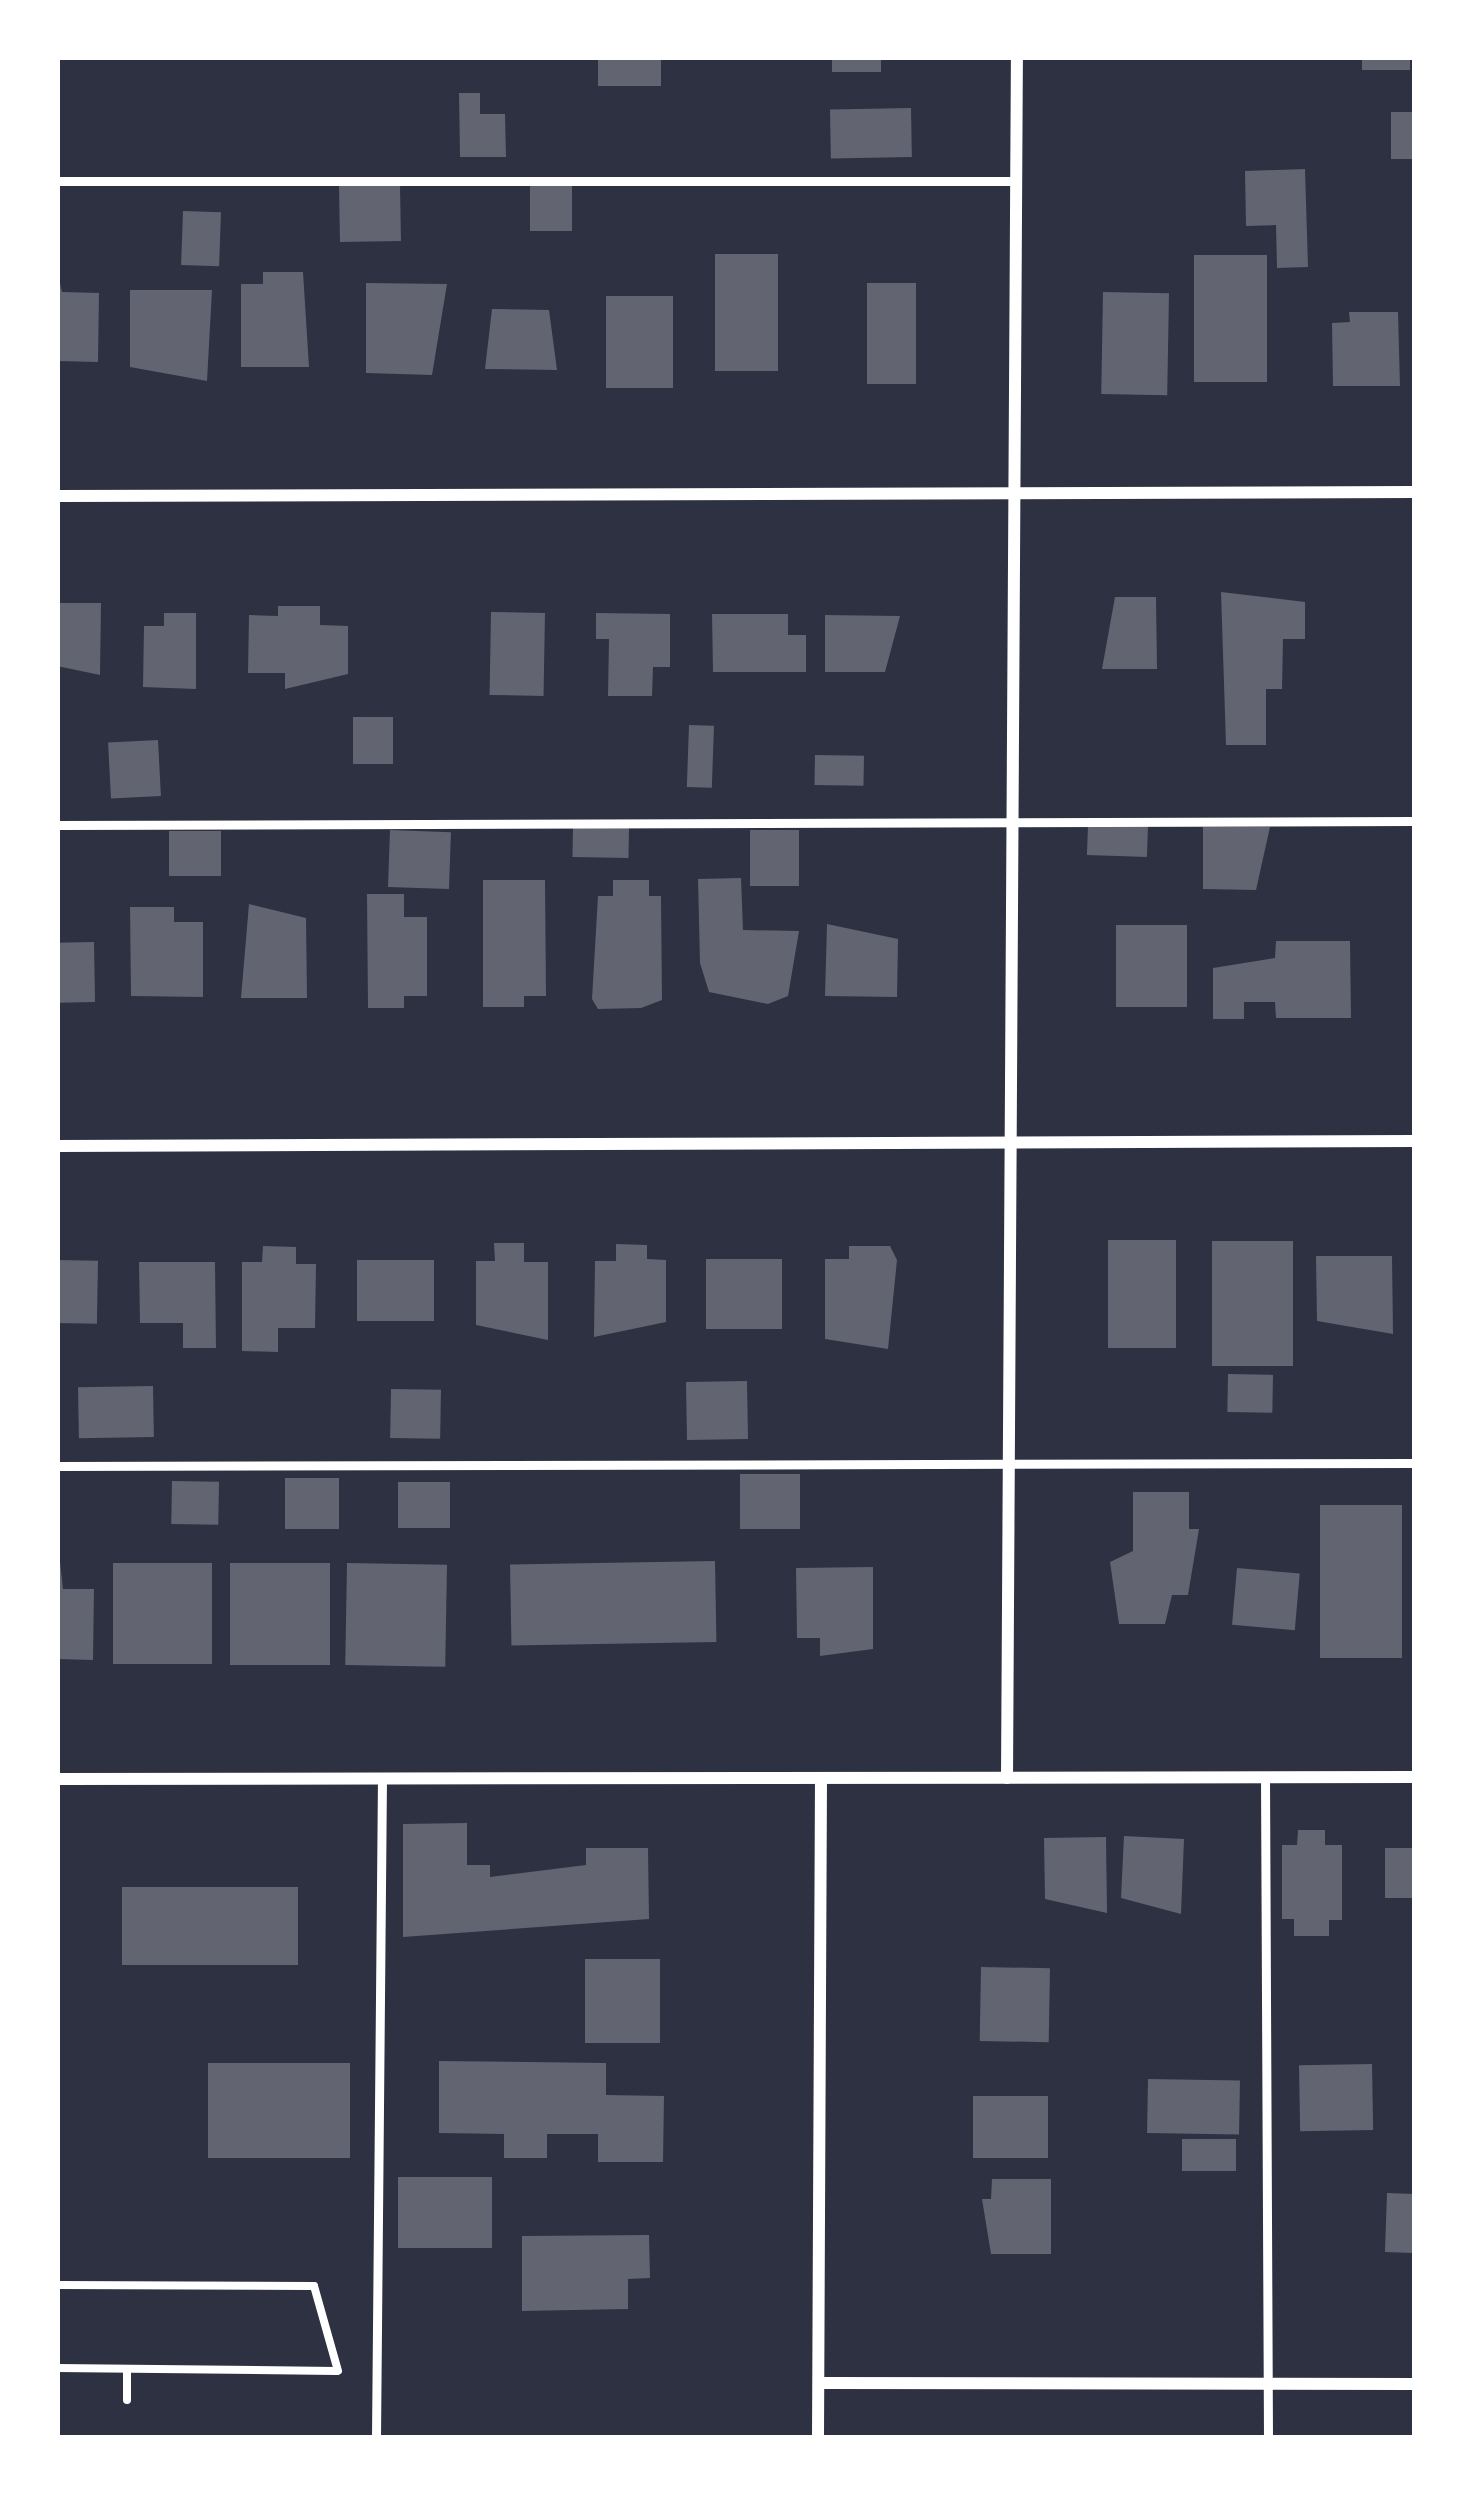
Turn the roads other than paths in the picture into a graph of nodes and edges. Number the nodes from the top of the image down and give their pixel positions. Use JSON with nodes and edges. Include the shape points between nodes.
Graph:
{"nodes":[{"id":1,"x":1017,"y":57,"type":"edge"},
{"id":2,"x":57,"y":181,"type":"edge"},
{"id":3,"x":1015,"y":181,"type":"junction"},
{"id":4,"x":1010,"y":492,"type":"junction"},
{"id":5,"x":1415,"y":492,"type":"edge"},
{"id":6,"x":57,"y":496,"type":"edge"},
{"id":7,"x":1415,"y":821,"type":"edge"},
{"id":8,"x":57,"y":825,"type":"edge"},
{"id":9,"x":1009,"y":825,"type":"junction"},
{"id":10,"x":1415,"y":1141,"type":"edge"},
{"id":11,"x":1007,"y":1142,"type":"junction"},
{"id":12,"x":57,"y":1146,"type":"edge"},
{"id":13,"x":1007,"y":1463,"type":"junction"},
{"id":14,"x":1415,"y":1463,"type":"edge"},
{"id":15,"x":57,"y":1466,"type":"edge"},
{"id":16,"x":1265,"y":1777,"type":"junction"},
{"id":17,"x":1415,"y":1777,"type":"edge"},
{"id":18,"x":821,"y":1778,"type":"junction"},
{"id":19,"x":1007,"y":1778,"type":"junction"},
{"id":20,"x":57,"y":1779,"type":"edge"},
{"id":21,"x":382,"y":1779,"type":"junction"},
{"id":22,"x":819,"y":2383,"type":"junction"},
{"id":23,"x":1265,"y":2384,"type":"junction"},
{"id":24,"x":1415,"y":2384,"type":"edge"},
{"id":25,"x":376,"y":2438,"type":"edge"},
{"id":26,"x":818,"y":2438,"type":"edge"},
{"id":27,"x":1268,"y":2438,"type":"edge"}],
"edges":[{"from":1,"to":3,"type":"street"},
{"from":2,"to":3,"type":"lane"},
{"from":3,"to":4,"type":"street"},
{"from":4,"to":5,"type":"street"},
{"from":4,"to":6,"type":"street"},
{"from":4,"to":9,"type":"street"},
{"from":7,"to":9,"type":"lane"},
{"from":8,"to":9,"type":"lane"},
{"from":9,"to":11,"type":"street"},
{"from":10,"to":11,"type":"street"},
{"from":11,"to":12,"type":"street"},
{"from":11,"to":13,"type":"street"},
{"from":13,"to":14,"type":"lane"},
{"from":13,"to":15,"type":"lane"},
{"from":13,"to":19,"type":"street"},
{"from":16,"to":17,"type":"street"},
{"from":16,"to":19,"type":"street"},
{"from":16,"to":23,"type":"lane"},
{"from":18,"to":19,"type":"street"},
{"from":18,"to":21,"type":"street"},
{"from":18,"to":22,"type":"street"},
{"from":20,"to":21,"type":"street"},
{"from":21,"to":25,"type":"lane"},
{"from":22,"to":23,"type":"street"},
{"from":22,"to":26,"type":"street"},
{"from":23,"to":24,"type":"street"},
{"from":23,"to":27,"type":"lane"}]}
